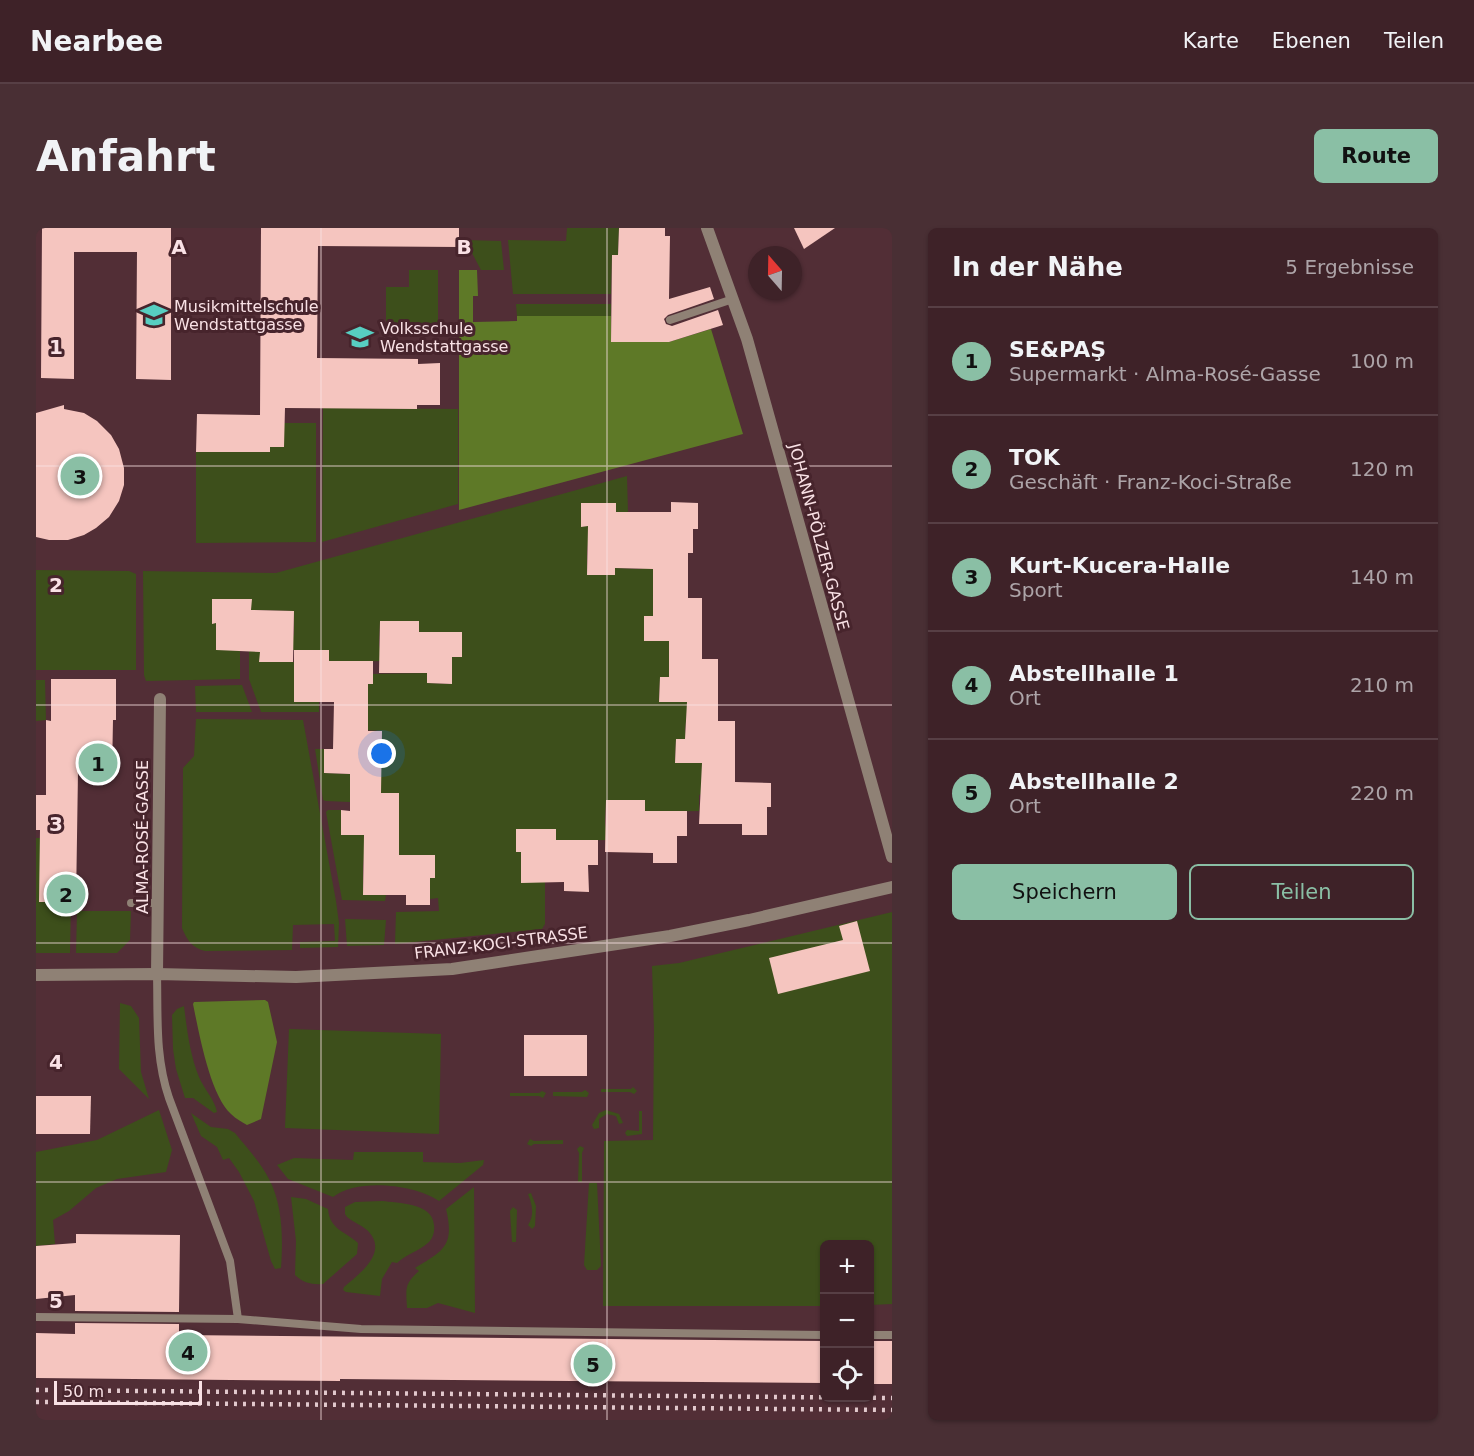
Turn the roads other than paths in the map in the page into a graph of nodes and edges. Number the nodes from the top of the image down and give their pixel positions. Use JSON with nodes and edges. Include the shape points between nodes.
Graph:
{"nodes":[{"id":1,"x":707,"y":228,"type":"edge"},
{"id":2,"x":733,"y":299,"type":"junction"},
{"id":3,"x":670,"y":320,"type":"dead end"},
{"id":4,"x":160,"y":699,"type":"dead end"},
{"id":5,"x":892,"y":857,"type":"edge"},
{"id":6,"x":892,"y":887,"type":"edge"},
{"id":7,"x":131,"y":903,"type":"dead end"},
{"id":8,"x":158,"y":903,"type":"junction"},
{"id":9,"x":157,"y":974,"type":"junction"},
{"id":10,"x":36,"y":975,"type":"edge"},
{"id":11,"x":36,"y":1317,"type":"edge"},
{"id":12,"x":238,"y":1319,"type":"junction"},
{"id":13,"x":820,"y":1335,"type":"edge"},
{"id":14,"x":874,"y":1335,"type":"edge"},
{"id":15,"x":892,"y":1335,"type":"edge"}],
"edges":[{"from":1,"to":2,"type":"street","name":"JOHANN-PÖLZER-GASSE"},
{"from":2,"to":3,"type":"lane"},
{"from":2,"to":5,"type":"street","name":"JOHANN-PÖLZER-GASSE","via":[[754,361]]},
{"from":4,"to":8,"type":"street","name":"ALMA-ROSÉ-GASSE"},
{"from":6,"to":9,"type":"street","name":"FRANZ-KOCI-STRASSE","via":[[670,936],[452,969],[296,977]]},
{"from":7,"to":8,"type":"lane"},
{"from":8,"to":9,"type":"street","name":"ALMA-ROSÉ-GASSE"},
{"from":9,"to":10,"type":"street","name":"FRANZ-KOCI-STRASSE"},
{"from":9,"to":12,"type":"lane","via":[[161,1071],[230,1261]]},
{"from":11,"to":12,"type":"lane"},
{"from":12,"to":13,"type":"lane","via":[[361,1329]]},
{"from":14,"to":15,"type":"lane"}]}
